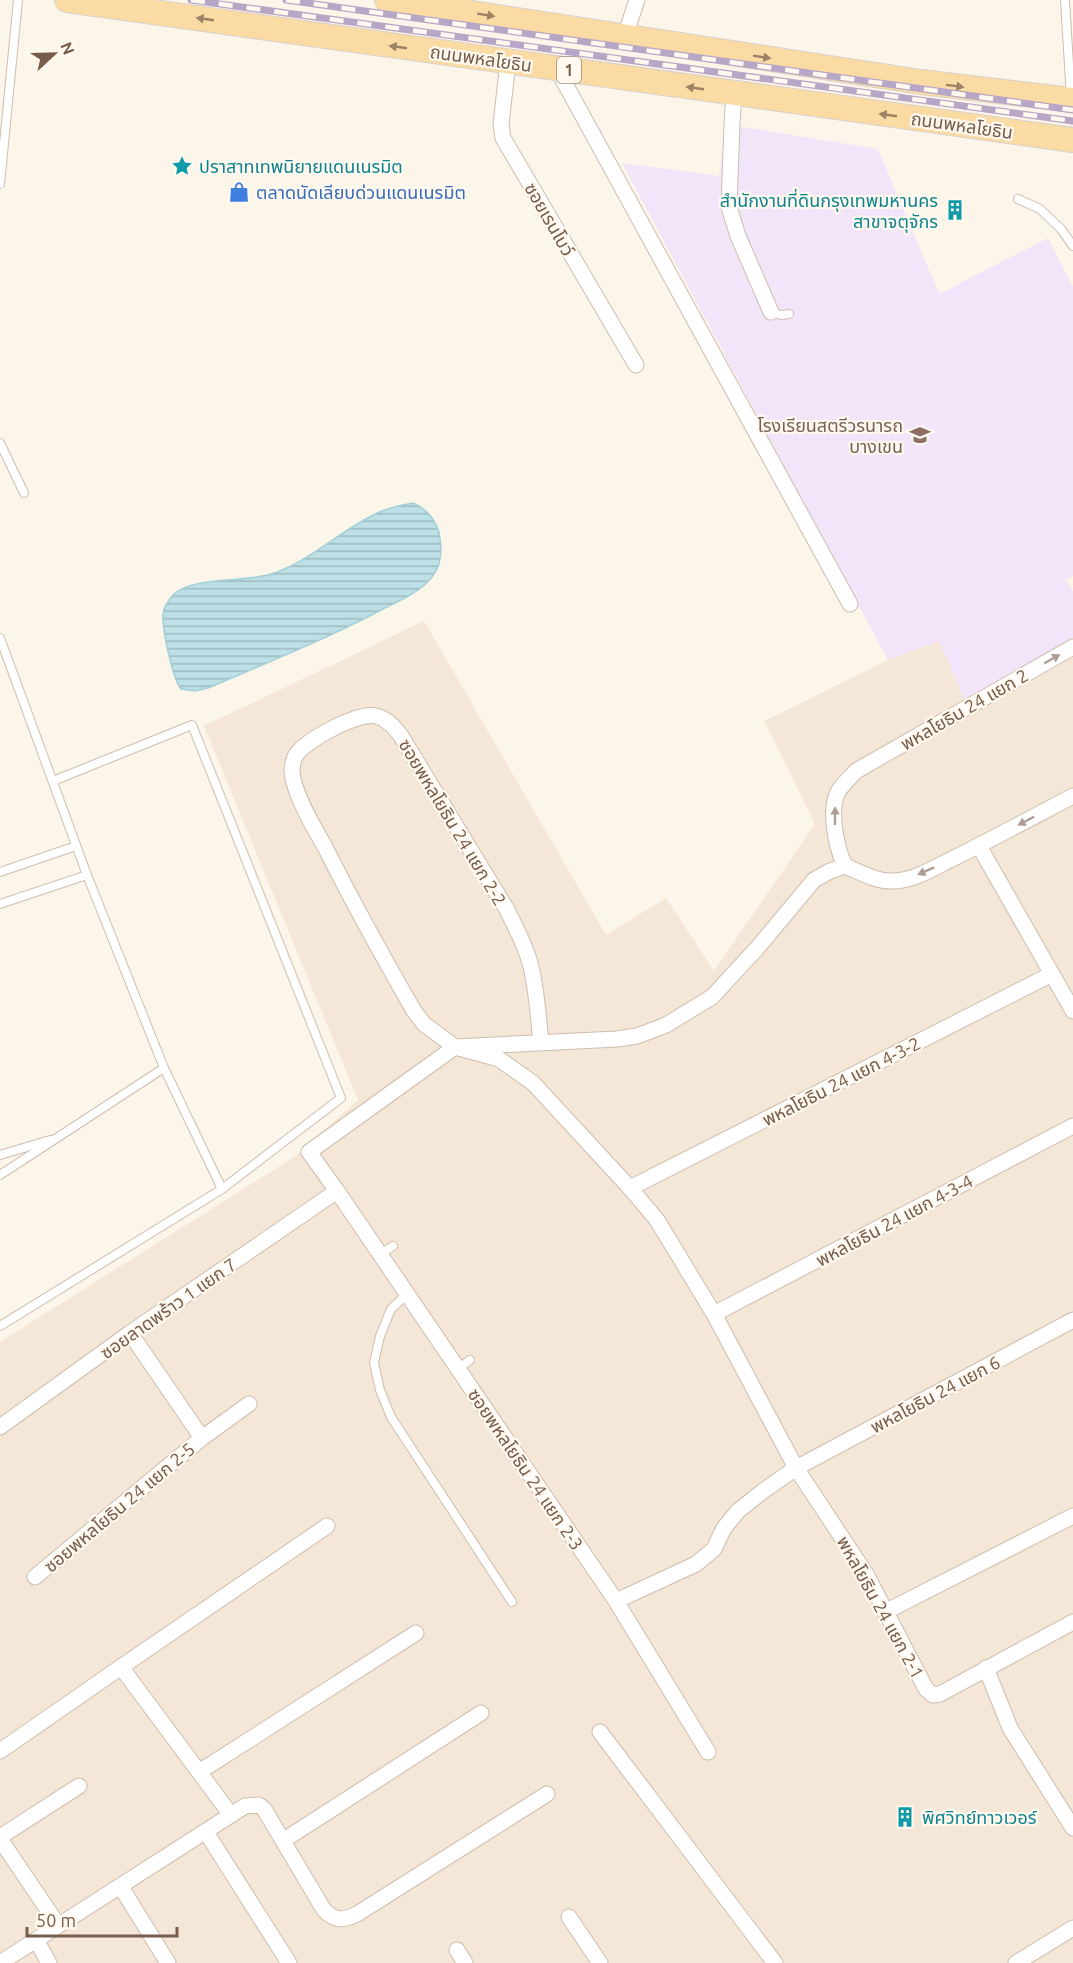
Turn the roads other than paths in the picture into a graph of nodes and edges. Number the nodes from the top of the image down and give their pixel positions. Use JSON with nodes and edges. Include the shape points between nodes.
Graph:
{"nodes":[{"id":1,"x":18,"y":0,"type":"edge"},
{"id":2,"x":67,"y":0,"type":"edge"},
{"id":3,"x":387,"y":0,"type":"edge"},
{"id":4,"x":636,"y":0,"type":"edge"},
{"id":5,"x":1065,"y":0,"type":"edge"},
{"id":6,"x":625,"y":36,"type":"junction"},
{"id":7,"x":508,"y":62,"type":"junction"},
{"id":8,"x":556,"y":69,"type":"junction"},
{"id":9,"x":734,"y":94,"type":"junction"},
{"id":10,"x":1072,"y":100,"type":"edge"},
{"id":11,"x":1072,"y":141,"type":"edge"},
{"id":12,"x":0,"y":184,"type":"edge"},
{"id":13,"x":1018,"y":199,"type":"dead end"},
{"id":14,"x":1073,"y":246,"type":"edge"},
{"id":15,"x":771,"y":312,"type":"joint"},
{"id":16,"x":789,"y":314,"type":"dead end"},
{"id":17,"x":636,"y":365,"type":"dead end"},
{"id":18,"x":0,"y":444,"type":"edge"},
{"id":19,"x":24,"y":493,"type":"dead end"},
{"id":20,"x":850,"y":604,"type":"dead end"},
{"id":21,"x":0,"y":638,"type":"edge"},
{"id":22,"x":1073,"y":647,"type":"edge"},
{"id":23,"x":53,"y":781,"type":"junction"},
{"id":24,"x":1073,"y":796,"type":"edge"},
{"id":25,"x":76,"y":846,"type":"junction"},
{"id":26,"x":979,"y":846,"type":"junction"},
{"id":27,"x":845,"y":866,"type":"junction"},
{"id":28,"x":0,"y":872,"type":"edge"},
{"id":29,"x":87,"y":875,"type":"junction"},
{"id":30,"x":0,"y":904,"type":"edge"},
{"id":31,"x":1052,"y":974,"type":"junction"},
{"id":32,"x":1073,"y":1011,"type":"edge"},
{"id":33,"x":541,"y":1042,"type":"junction"},
{"id":34,"x":454,"y":1047,"type":"junction"},
{"id":35,"x":164,"y":1068,"type":"junction"},
{"id":36,"x":1073,"y":1126,"type":"edge"},
{"id":37,"x":61,"y":1136,"type":"junction"},
{"id":38,"x":0,"y":1155,"type":"edge"},
{"id":39,"x":0,"y":1175,"type":"edge"},
{"id":40,"x":630,"y":1188,"type":"junction"},
{"id":41,"x":222,"y":1189,"type":"junction"},
{"id":42,"x":337,"y":1191,"type":"junction"},
{"id":43,"x":407,"y":1294,"type":"junction"},
{"id":44,"x":714,"y":1314,"type":"junction"},
{"id":45,"x":1073,"y":1320,"type":"edge"},
{"id":46,"x":0,"y":1326,"type":"edge"},
{"id":47,"x":130,"y":1333,"type":"junction"},
{"id":48,"x":249,"y":1404,"type":"dead end"},
{"id":49,"x":0,"y":1427,"type":"edge"},
{"id":50,"x":202,"y":1437,"type":"junction"},
{"id":51,"x":796,"y":1468,"type":"junction"},
{"id":52,"x":1073,"y":1516,"type":"edge"},
{"id":53,"x":327,"y":1526,"type":"dead end"},
{"id":54,"x":35,"y":1577,"type":"dead end"},
{"id":55,"x":616,"y":1601,"type":"junction"},
{"id":56,"x":512,"y":1602,"type":"dead end"},
{"id":57,"x":885,"y":1612,"type":"junction"},
{"id":58,"x":1073,"y":1622,"type":"edge"},
{"id":59,"x":416,"y":1633,"type":"dead end"},
{"id":60,"x":121,"y":1667,"type":"junction"},
{"id":61,"x":986,"y":1668,"type":"junction"},
{"id":62,"x":481,"y":1713,"type":"dead end"},
{"id":63,"x":600,"y":1732,"type":"dead end"},
{"id":64,"x":0,"y":1751,"type":"edge"},
{"id":65,"x":708,"y":1752,"type":"dead end"},
{"id":66,"x":199,"y":1772,"type":"junction"},
{"id":67,"x":79,"y":1786,"type":"dead end"},
{"id":68,"x":548,"y":1794,"type":"dead end"},
{"id":69,"x":1067,"y":1804,"type":"edge"},
{"id":70,"x":231,"y":1815,"type":"junction"},
{"id":71,"x":1073,"y":1828,"type":"edge"},
{"id":72,"x":206,"y":1832,"type":"junction"},
{"id":73,"x":0,"y":1838,"type":"edge"},
{"id":74,"x":284,"y":1840,"type":"junction"},
{"id":75,"x":121,"y":1887,"type":"junction"},
{"id":76,"x":569,"y":1917,"type":"dead end"},
{"id":77,"x":58,"y":1925,"type":"junction"},
{"id":78,"x":1073,"y":1928,"type":"edge"},
{"id":79,"x":36,"y":1940,"type":"junction"},
{"id":80,"x":0,"y":1963,"type":"edge"},
{"id":81,"x":49,"y":1963,"type":"edge"},
{"id":82,"x":168,"y":1963,"type":"edge"},
{"id":83,"x":289,"y":1963,"type":"edge"},
{"id":84,"x":600,"y":1963,"type":"edge"},
{"id":85,"x":775,"y":1963,"type":"edge"},
{"id":86,"x":1016,"y":1963,"type":"edge"}],
"edges":[{"from":1,"to":12,"type":"lane"},
{"from":7,"to":2,"type":"main road","name":"ถนนพหลโยธิน","number":"1","one_way":true},
{"from":3,"to":6,"type":"main road","name":"ถนนพหลโยธิน","one_way":true},
{"from":4,"to":6,"type":"street"},
{"from":5,"to":10,"type":"lane"},
{"from":6,"to":10,"type":"main road","name":"ถนนพหลโยธิน","one_way":true,"via":[[921,82]]},
{"from":7,"to":8,"type":"main road","name":"ถนนพหลโยธิน","number":"1"},
{"from":7,"to":17,"type":"street","name":"ซอยเรนโบว์","via":[[503,138]]},
{"from":9,"to":8,"type":"main road","name":"ถนนพหลโยธิน","number":"1","one_way":true},
{"from":8,"to":20,"type":"street"},
{"from":11,"to":9,"type":"main road","name":"ถนนพหลโยธิน","number":"1","one_way":true},
{"from":9,"to":15,"type":"street","via":[[729,207]]},
{"from":10,"to":11,"type":"main road"},
{"from":13,"to":14,"type":"lane","via":[[1040,209]]},
{"from":15,"to":16,"type":"lane"},
{"from":18,"to":19,"type":"lane"},
{"from":21,"to":23,"type":"lane"},
{"from":27,"to":22,"type":"street","name":"พหลโยธิน 24 แยก 2","one_way":true,"via":[[834,812],[838,791],[856,771]]},
{"from":23,"to":25,"type":"lane"},
{"from":23,"to":41,"type":"lane","via":[[192,725],[341,1098]]},
{"from":24,"to":26,"type":"street","one_way":true},
{"from":25,"to":28,"type":"lane"},
{"from":25,"to":29,"type":"lane"},
{"from":26,"to":27,"type":"street","one_way":true,"via":[[918,875],[896,881],[880,880]]},
{"from":26,"to":31,"type":"street"},
{"from":27,"to":33,"type":"street","via":[[814,880],[728,981],[692,1010],[637,1036]]},
{"from":29,"to":30,"type":"lane"},
{"from":29,"to":35,"type":"lane"},
{"from":31,"to":32,"type":"street"},
{"from":31,"to":40,"type":"street","name":"พหลโยธิน 24 แยก 4-3-2"},
{"from":33,"to":34,"type":"street"},
{"from":33,"to":34,"type":"street","name":"ซอยพหลโยธิน 24 แยก 2-2","via":[[530,961],[506,908],[401,736],[389,722],[369,716],[315,738],[296,755],[292,767],[294,782],[344,884],[414,1011]]},
{"from":34,"to":40,"type":"street","name":"พหลโยธิน 24 แยก 2-1","via":[[499,1059],[533,1083]]},
{"from":34,"to":42,"type":"street","name":"ซอยพหลโยธิน 24 แยก 2-3","via":[[309,1152]]},
{"from":35,"to":37,"type":"lane"},
{"from":35,"to":41,"type":"lane"},
{"from":36,"to":44,"type":"street","name":"พหลโยธิน 24 แยก 4-3-4"},
{"from":37,"to":38,"type":"lane"},
{"from":37,"to":39,"type":"lane"},
{"from":40,"to":44,"type":"street","name":"พหลโยธิน 24 แยก 2-1","via":[[657,1220]]},
{"from":41,"to":46,"type":"lane"},
{"from":42,"to":43,"type":"street","name":"ซอยพหลโยธิน 24 แยก 2-3","via":[[386,1250]]},
{"from":42,"to":47,"type":"street","name":"ซอยลาดพร้าว 1 แยก 7"},
{"from":43,"to":55,"type":"street","name":"ซอยพหลโยธิน 24 แยก 2-3","via":[[464,1365]]},
{"from":43,"to":56,"type":"lane","via":[[391,1309],[380,1336],[374,1363],[380,1390],[391,1417]]},
{"from":44,"to":51,"type":"street","name":"พหลโยธิน 24 แยก 2-1"},
{"from":45,"to":51,"type":"street","name":"พหลโยธิน 24 แยก 6"},
{"from":47,"to":49,"type":"street","name":"ซอยลาดพร้าว 1 แยก 7"},
{"from":47,"to":50,"type":"street","name":"ซอยพหลโยธิน 24 แยก 2-5"},
{"from":48,"to":50,"type":"street","name":"ซอยพหลโยธิน 24 แยก 2-5"},
{"from":50,"to":54,"type":"street","name":"ซอยพหลโยธิน 24 แยก 2-5"},
{"from":51,"to":55,"type":"street","name":"พหลโยธิน 24 แยก 6","via":[[738,1511],[714,1549],[696,1564]]},
{"from":51,"to":57,"type":"street","name":"พหลโยธิน 24 แยก 2-1","via":[[861,1565]]},
{"from":52,"to":57,"type":"street"},
{"from":53,"to":60,"type":"street"},
{"from":55,"to":65,"type":"street","name":"ซอยพหลโยธิน 24 แยก 2-3"},
{"from":57,"to":61,"type":"street","name":"พหลโยธิน 24 แยก 2-1","via":[[926,1689],[933,1695]]},
{"from":58,"to":61,"type":"street","name":"พหลโยธิน 24 แยก 2-1"},
{"from":59,"to":66,"type":"street"},
{"from":60,"to":64,"type":"street"},
{"from":60,"to":66,"type":"street"},
{"from":61,"to":69,"type":"street","via":[[1010,1728]]},
{"from":62,"to":74,"type":"street"},
{"from":63,"to":85,"type":"street"},
{"from":66,"to":70,"type":"street"},
{"from":67,"to":73,"type":"street"},
{"from":68,"to":74,"type":"street","via":[[348,1919],[338,1920],[324,1910]]},
{"from":69,"to":71,"type":"street"},
{"from":70,"to":72,"type":"street"},
{"from":70,"to":74,"type":"street","via":[[245,1806],[259,1805]]},
{"from":72,"to":75,"type":"street"},
{"from":72,"to":83,"type":"street"},
{"from":73,"to":77,"type":"street"},
{"from":75,"to":77,"type":"street"},
{"from":75,"to":82,"type":"street"},
{"from":76,"to":84,"type":"street"},
{"from":77,"to":79,"type":"street"},
{"from":78,"to":86,"type":"street"},
{"from":79,"to":80,"type":"street"},
{"from":79,"to":81,"type":"street"}]}
